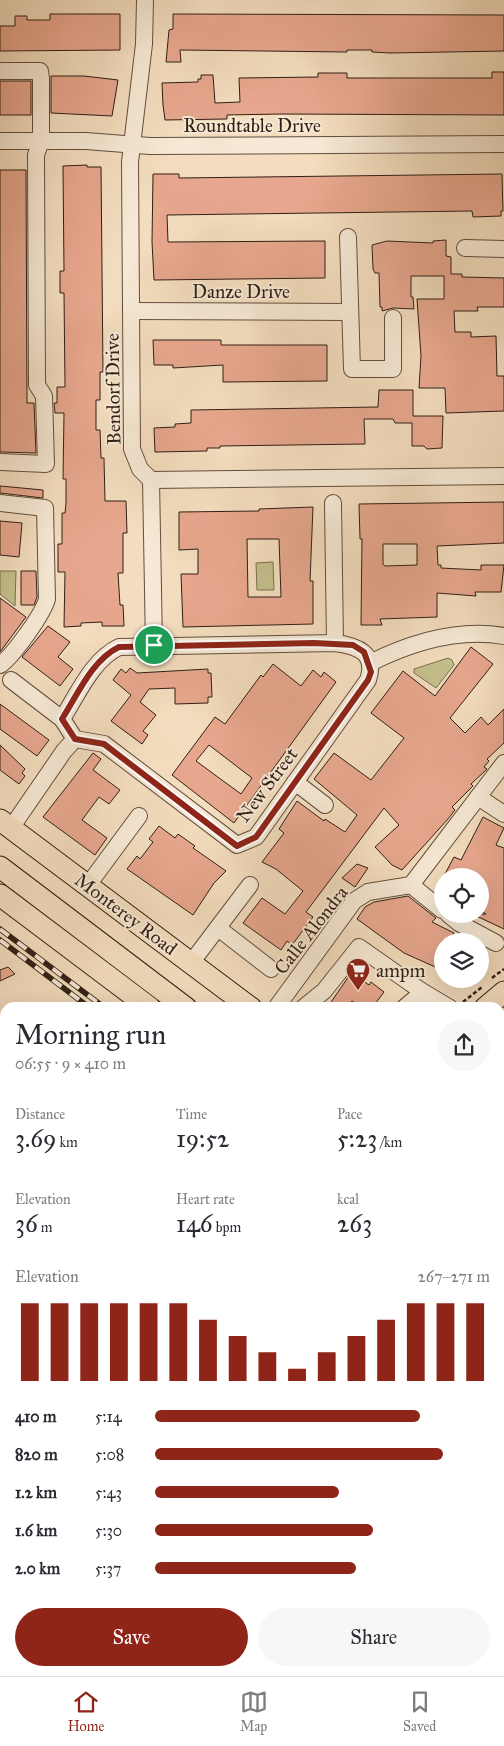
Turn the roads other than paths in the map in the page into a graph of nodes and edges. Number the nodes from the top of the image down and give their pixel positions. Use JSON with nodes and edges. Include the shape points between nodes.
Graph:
{"nodes":[{"id":1,"x":145,"y":0,"type":"edge"},
{"id":2,"x":0,"y":71,"type":"edge"},
{"id":3,"x":0,"y":141,"type":"edge"},
{"id":4,"x":41,"y":141,"type":"junction"},
{"id":5,"x":504,"y":144,"type":"edge"},
{"id":6,"x":132,"y":145,"type":"junction"},
{"id":7,"x":348,"y":237,"type":"dead end"},
{"id":8,"x":465,"y":248,"type":"dead end"},
{"id":9,"x":504,"y":249,"type":"edge"},
{"id":10,"x":132,"y":311,"type":"junction"},
{"id":11,"x":350,"y":312,"type":"junction"},
{"id":12,"x":393,"y":318,"type":"dead end"},
{"id":13,"x":0,"y":462,"type":"edge"},
{"id":14,"x":504,"y":476,"type":"edge"},
{"id":15,"x":151,"y":480,"type":"junction"},
{"id":16,"x":333,"y":503,"type":"dead end"},
{"id":17,"x":0,"y":504,"type":"edge"},
{"id":18,"x":504,"y":636,"type":"edge"},
{"id":19,"x":335,"y":643,"type":"junction"},
{"id":20,"x":154,"y":645,"type":"junction"},
{"id":21,"x":370,"y":663,"type":"junction"},
{"id":22,"x":0,"y":665,"type":"edge"},
{"id":23,"x":11,"y":680,"type":"dead end"},
{"id":24,"x":62,"y":719,"type":"junction"},
{"id":25,"x":75,"y":739,"type":"junction"},
{"id":26,"x":504,"y":763,"type":"edge"},
{"id":27,"x":295,"y":782,"type":"junction"},
{"id":28,"x":478,"y":797,"type":"junction"},
{"id":29,"x":325,"y":805,"type":"dead end"},
{"id":30,"x":504,"y":814,"type":"edge"},
{"id":31,"x":139,"y":816,"type":"dead end"},
{"id":32,"x":6,"y":824,"type":"edge"},
{"id":33,"x":0,"y":867,"type":"edge"},
{"id":34,"x":411,"y":884,"type":"junction"},
{"id":35,"x":88,"y":885,"type":"junction"},
{"id":36,"x":250,"y":885,"type":"dead end"},
{"id":37,"x":0,"y":895,"type":"edge"},
{"id":38,"x":434,"y":903,"type":"edge"},
{"id":39,"x":459,"y":923,"type":"edge"},
{"id":40,"x":218,"y":928,"type":"junction"},
{"id":41,"x":496,"y":942,"type":"dead end"},
{"id":42,"x":191,"y":963,"type":"junction"},
{"id":43,"x":271,"y":969,"type":"dead end"},
{"id":44,"x":497,"y":986,"type":"edge"},
{"id":45,"x":423,"y":992,"type":"junction"},
{"id":46,"x":142,"y":1002,"type":"edge"},
{"id":47,"x":178,"y":1002,"type":"edge"},
{"id":48,"x":243,"y":1002,"type":"edge"},
{"id":49,"x":280,"y":1002,"type":"edge"},
{"id":50,"x":312,"y":1002,"type":"edge"},
{"id":51,"x":411,"y":1002,"type":"edge"},
{"id":52,"x":440,"y":1002,"type":"edge"},
{"id":53,"x":488,"y":1002,"type":"edge"}],
"edges":[{"from":1,"to":6,"type":"street","name":"Bendorf Drive","via":[[144,44]]},
{"from":2,"to":4,"type":"street","via":[[40,71]]},
{"from":3,"to":4,"type":"street","name":"Roundtable Drive"},
{"from":4,"to":6,"type":"street","name":"Roundtable Drive"},
{"from":4,"to":13,"type":"street","via":[[36,161],[37,384],[44,396],[46,464]]},
{"from":5,"to":6,"type":"street","name":"Roundtable Drive"},
{"from":6,"to":10,"type":"street","name":"Bendorf Drive"},
{"from":7,"to":11,"type":"street"},
{"from":8,"to":9,"type":"street"},
{"from":10,"to":11,"type":"street","name":"Danze Drive"},
{"from":10,"to":15,"type":"street","name":"Bendorf Drive","via":[[132,449],[140,469]]},
{"from":11,"to":12,"type":"street","via":[[352,369],[393,369]]},
{"from":14,"to":15,"type":"street"},
{"from":15,"to":20,"type":"street"},
{"from":16,"to":19,"type":"street"},
{"from":17,"to":22,"type":"street","via":[[45,508],[47,599],[44,608]]},
{"from":18,"to":21,"type":"street","via":[[460,633],[426,641]]},
{"from":19,"to":20,"type":"street"},
{"from":19,"to":21,"type":"street","via":[[353,645],[364,652]]},
{"from":20,"to":24,"type":"street","via":[[119,647],[107,653]]},
{"from":21,"to":27,"type":"street","name":"New Street","via":[[368,680]]},
{"from":23,"to":24,"type":"street"},
{"from":24,"to":25,"type":"street"},
{"from":25,"to":27,"type":"street","name":"New Street","via":[[104,744],[237,846],[256,837]]},
{"from":25,"to":32,"type":"street"},
{"from":26,"to":28,"type":"street"},
{"from":27,"to":29,"type":"street"},
{"from":28,"to":30,"type":"street"},
{"from":28,"to":34,"type":"street"},
{"from":31,"to":35,"type":"street"},
{"from":32,"to":35,"type":"main road","name":"Monterey Road"},
{"from":33,"to":47,"type":"main road","name":"Monterey Road"},
{"from":34,"to":38,"type":"street"},
{"from":34,"to":49,"type":"street","name":"Calle Alondra","via":[[368,892],[354,901]]},
{"from":35,"to":42,"type":"main road","name":"Monterey Road"},
{"from":36,"to":40,"type":"street"},
{"from":37,"to":46,"type":"main road"},
{"from":39,"to":41,"type":"street"},
{"from":40,"to":42,"type":"street"},
{"from":40,"to":43,"type":"street"},
{"from":42,"to":48,"type":"main road","name":"Monterey Road"},
{"from":44,"to":53,"type":"main road"},
{"from":45,"to":50,"type":"street","via":[[360,947]]},
{"from":45,"to":51,"type":"street"},
{"from":45,"to":52,"type":"street"}]}
